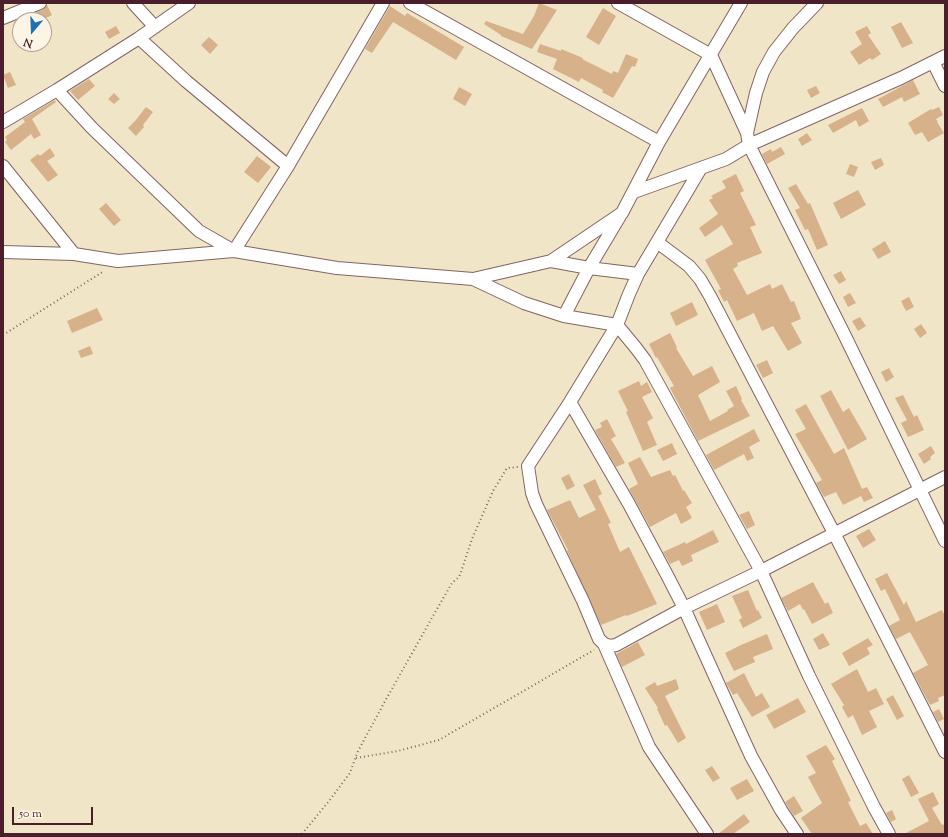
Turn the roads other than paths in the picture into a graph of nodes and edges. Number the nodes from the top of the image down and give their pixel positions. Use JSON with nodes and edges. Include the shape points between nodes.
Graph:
{"nodes":[{"id":1,"x":40,"y":3,"type":"edge"},
{"id":2,"x":134,"y":3,"type":"edge"},
{"id":3,"x":189,"y":3,"type":"edge"},
{"id":4,"x":383,"y":3,"type":"edge"},
{"id":5,"x":410,"y":3,"type":"edge"},
{"id":6,"x":618,"y":3,"type":"edge"},
{"id":7,"x":741,"y":3,"type":"edge"},
{"id":8,"x":817,"y":3,"type":"edge"},
{"id":9,"x":12,"y":8,"type":"edge"},
{"id":10,"x":3,"y":18,"type":"edge"},
{"id":11,"x":154,"y":27,"type":"junction"},
{"id":12,"x":139,"y":38,"type":"junction"},
{"id":13,"x":711,"y":55,"type":"junction"},
{"id":14,"x":945,"y":56,"type":"edge"},
{"id":15,"x":933,"y":62,"type":"junction"},
{"id":16,"x":945,"y":86,"type":"edge"},
{"id":17,"x":57,"y":90,"type":"junction"},
{"id":18,"x":3,"y":122,"type":"edge"},
{"id":19,"x":747,"y":133,"type":"junction"},
{"id":20,"x":659,"y":142,"type":"junction"},
{"id":21,"x":749,"y":145,"type":"junction"},
{"id":22,"x":3,"y":166,"type":"edge"},
{"id":23,"x":288,"y":166,"type":"junction"},
{"id":24,"x":701,"y":168,"type":"junction"},
{"id":25,"x":634,"y":192,"type":"junction"},
{"id":26,"x":622,"y":213,"type":"junction"},
{"id":27,"x":657,"y":242,"type":"junction"},
{"id":28,"x":234,"y":251,"type":"junction"},
{"id":29,"x":3,"y":252,"type":"edge"},
{"id":30,"x":74,"y":254,"type":"junction"},
{"id":31,"x":551,"y":261,"type":"junction"},
{"id":32,"x":589,"y":268,"type":"junction"},
{"id":33,"x":638,"y":274,"type":"junction"},
{"id":34,"x":473,"y":280,"type":"junction"},
{"id":35,"x":564,"y":316,"type":"junction"},
{"id":36,"x":617,"y":325,"type":"junction"},
{"id":37,"x":570,"y":402,"type":"junction"},
{"id":38,"x":945,"y":477,"type":"edge"},
{"id":39,"x":919,"y":490,"type":"junction"},
{"id":40,"x":834,"y":533,"type":"junction"},
{"id":41,"x":945,"y":541,"type":"edge"},
{"id":42,"x":761,"y":571,"type":"junction"},
{"id":43,"x":684,"y":608,"type":"junction"},
{"id":44,"x":604,"y":644,"type":"junction"},
{"id":45,"x":945,"y":752,"type":"edge"},
{"id":46,"x":707,"y":834,"type":"edge"},
{"id":47,"x":797,"y":834,"type":"edge"},
{"id":48,"x":889,"y":834,"type":"edge"}],
"edges":[{"from":1,"to":9,"type":"street"},
{"from":2,"to":11,"type":"street"},
{"from":3,"to":11,"type":"street"},
{"from":4,"to":23,"type":"street"},
{"from":5,"to":20,"type":"street"},
{"from":6,"to":13,"type":"street"},
{"from":7,"to":13,"type":"street"},
{"from":8,"to":19,"type":"street","via":[[774,52],[763,72]]},
{"from":9,"to":10,"type":"street"},
{"from":11,"to":12,"type":"street"},
{"from":12,"to":17,"type":"street"},
{"from":12,"to":23,"type":"street","via":[[186,82]]},
{"from":13,"to":19,"type":"street"},
{"from":13,"to":20,"type":"street"},
{"from":14,"to":15,"type":"street"},
{"from":15,"to":16,"type":"street"},
{"from":15,"to":21,"type":"street"},
{"from":17,"to":18,"type":"street"},
{"from":17,"to":28,"type":"street","via":[[92,128],[199,231]]},
{"from":19,"to":21,"type":"street"},
{"from":20,"to":25,"type":"street"},
{"from":21,"to":24,"type":"street","via":[[726,159]]},
{"from":21,"to":39,"type":"street"},
{"from":22,"to":30,"type":"street"},
{"from":23,"to":28,"type":"street"},
{"from":24,"to":25,"type":"street"},
{"from":24,"to":27,"type":"street"},
{"from":25,"to":26,"type":"street"},
{"from":26,"to":31,"type":"street"},
{"from":26,"to":32,"type":"street"},
{"from":27,"to":33,"type":"street"},
{"from":27,"to":40,"type":"street","via":[[690,266],[700,279]]},
{"from":28,"to":30,"type":"street","via":[[118,261]]},
{"from":28,"to":34,"type":"street","via":[[337,268]]},
{"from":29,"to":30,"type":"street"},
{"from":31,"to":32,"type":"street"},
{"from":31,"to":34,"type":"street"},
{"from":32,"to":33,"type":"street"},
{"from":32,"to":35,"type":"street"},
{"from":33,"to":36,"type":"street"},
{"from":34,"to":35,"type":"street"},
{"from":35,"to":36,"type":"street"},
{"from":36,"to":37,"type":"street"},
{"from":36,"to":42,"type":"street","via":[[644,360]]},
{"from":37,"to":43,"type":"street","via":[[630,504]]},
{"from":37,"to":44,"type":"street","via":[[528,466],[536,504],[599,639]]},
{"from":38,"to":39,"type":"street"},
{"from":39,"to":40,"type":"street"},
{"from":39,"to":41,"type":"street"},
{"from":40,"to":42,"type":"street"},
{"from":40,"to":45,"type":"street"},
{"from":42,"to":43,"type":"street"},
{"from":42,"to":48,"type":"street","via":[[809,676]]},
{"from":43,"to":44,"type":"street","via":[[616,645]]},
{"from":43,"to":47,"type":"street","via":[[748,750]]},
{"from":44,"to":46,"type":"street","via":[[649,747]]}]}
